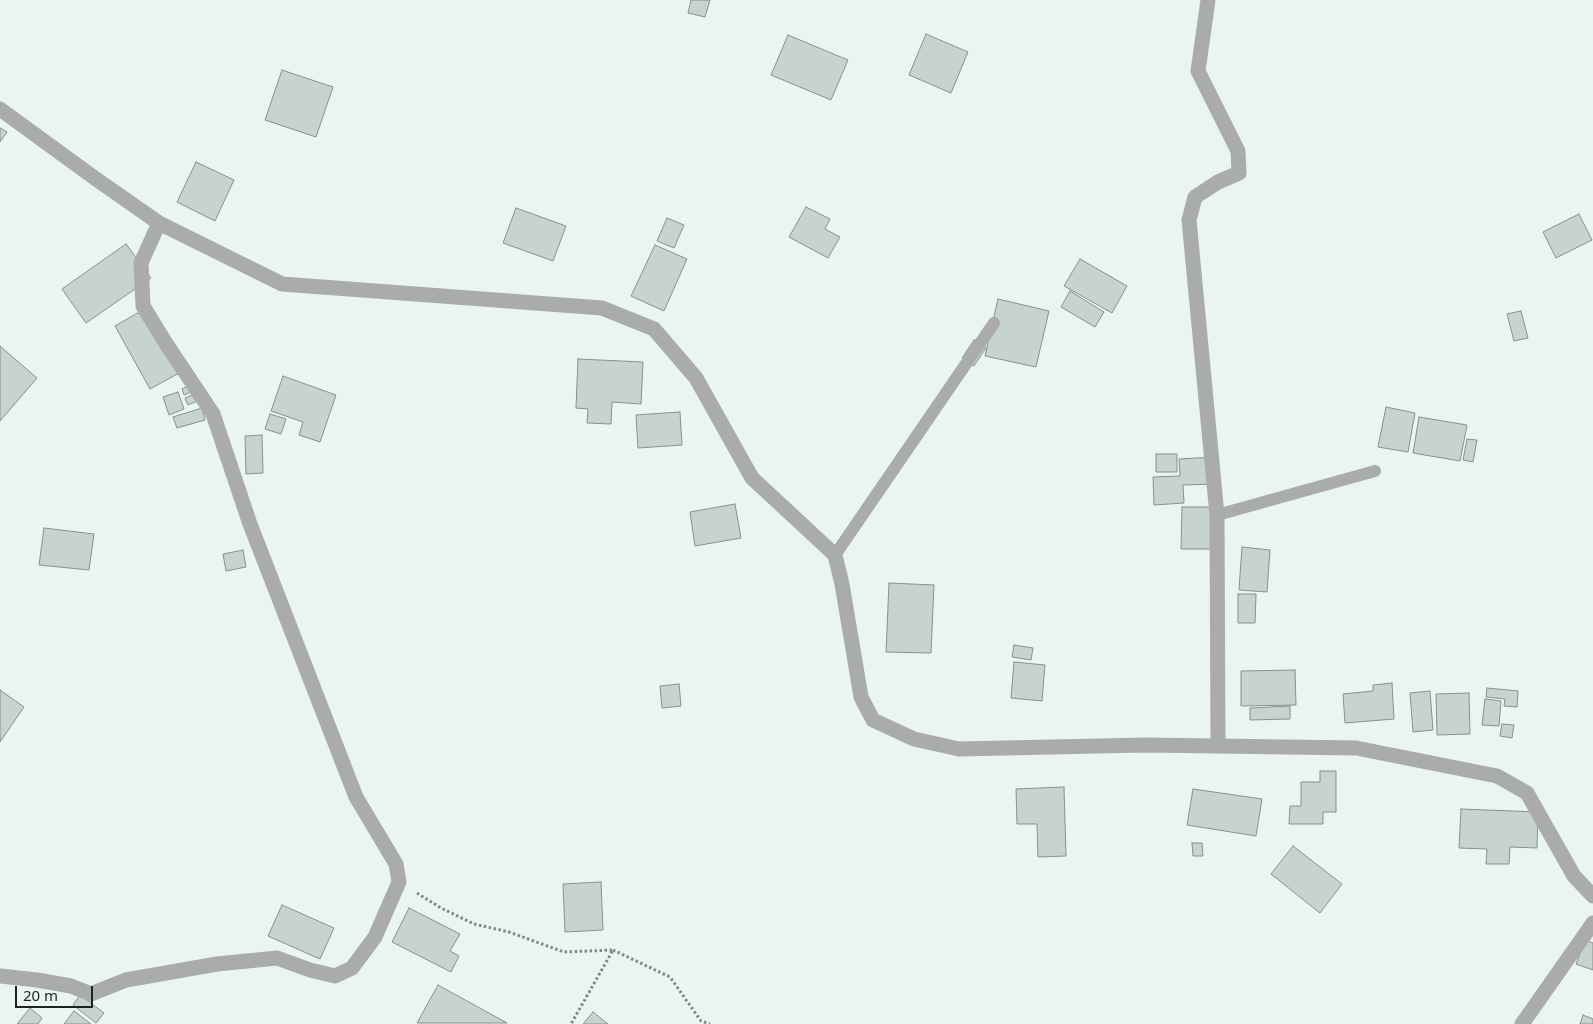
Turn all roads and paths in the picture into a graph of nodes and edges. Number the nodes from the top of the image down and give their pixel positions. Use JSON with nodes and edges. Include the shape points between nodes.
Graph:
{"nodes":[{"id":1,"x":1208,"y":0,"type":"edge"},
{"id":2,"x":0,"y":108,"type":"edge"},
{"id":3,"x":160,"y":223,"type":"junction"},
{"id":4,"x":994,"y":324,"type":"dead end"},
{"id":5,"x":1375,"y":470,"type":"dead end"},
{"id":6,"x":1217,"y":515,"type":"junction"},
{"id":7,"x":835,"y":555,"type":"junction"},
{"id":8,"x":1218,"y":746,"type":"junction"},
{"id":9,"x":399,"y":882,"type":"junction"},
{"id":10,"x":1593,"y":896,"type":"edge"},
{"id":11,"x":1593,"y":923,"type":"edge"},
{"id":12,"x":613,"y":950,"type":"junction"},
{"id":13,"x":0,"y":976,"type":"edge"},
{"id":14,"x":572,"y":1024,"type":"edge"},
{"id":15,"x":710,"y":1024,"type":"edge"},
{"id":16,"x":1522,"y":1024,"type":"edge"}],
"edges":[{"from":1,"to":6,"type":"street","via":[[1198,71],[1238,151],[1239,173],[1195,197],[1188,220]]},
{"from":2,"to":3,"type":"street"},
{"from":3,"to":7,"type":"street","via":[[282,284],[602,308],[654,328],[696,378],[752,478]]},
{"from":3,"to":9,"type":"street","via":[[140,263],[143,306],[213,414],[250,524],[356,797],[396,864]]},
{"from":4,"to":7,"type":"lane"},
{"from":5,"to":6,"type":"lane"},
{"from":6,"to":8,"type":"street"},
{"from":7,"to":8,"type":"street","via":[[861,697],[873,720],[914,739],[959,749]]},
{"from":8,"to":10,"type":"street","via":[[1356,748],[1497,776],[1528,792],[1574,876]]},
{"from":9,"to":12,"type":"path","via":[[474,924],[509,932],[564,952]]},
{"from":9,"to":13,"type":"street","via":[[375,937],[352,968],[335,976],[277,958],[218,964],[126,980],[91,994],[71,986]]},
{"from":11,"to":16,"type":"street"},
{"from":12,"to":14,"type":"path"},
{"from":12,"to":15,"type":"path","via":[[670,977],[701,1021]]}]}
